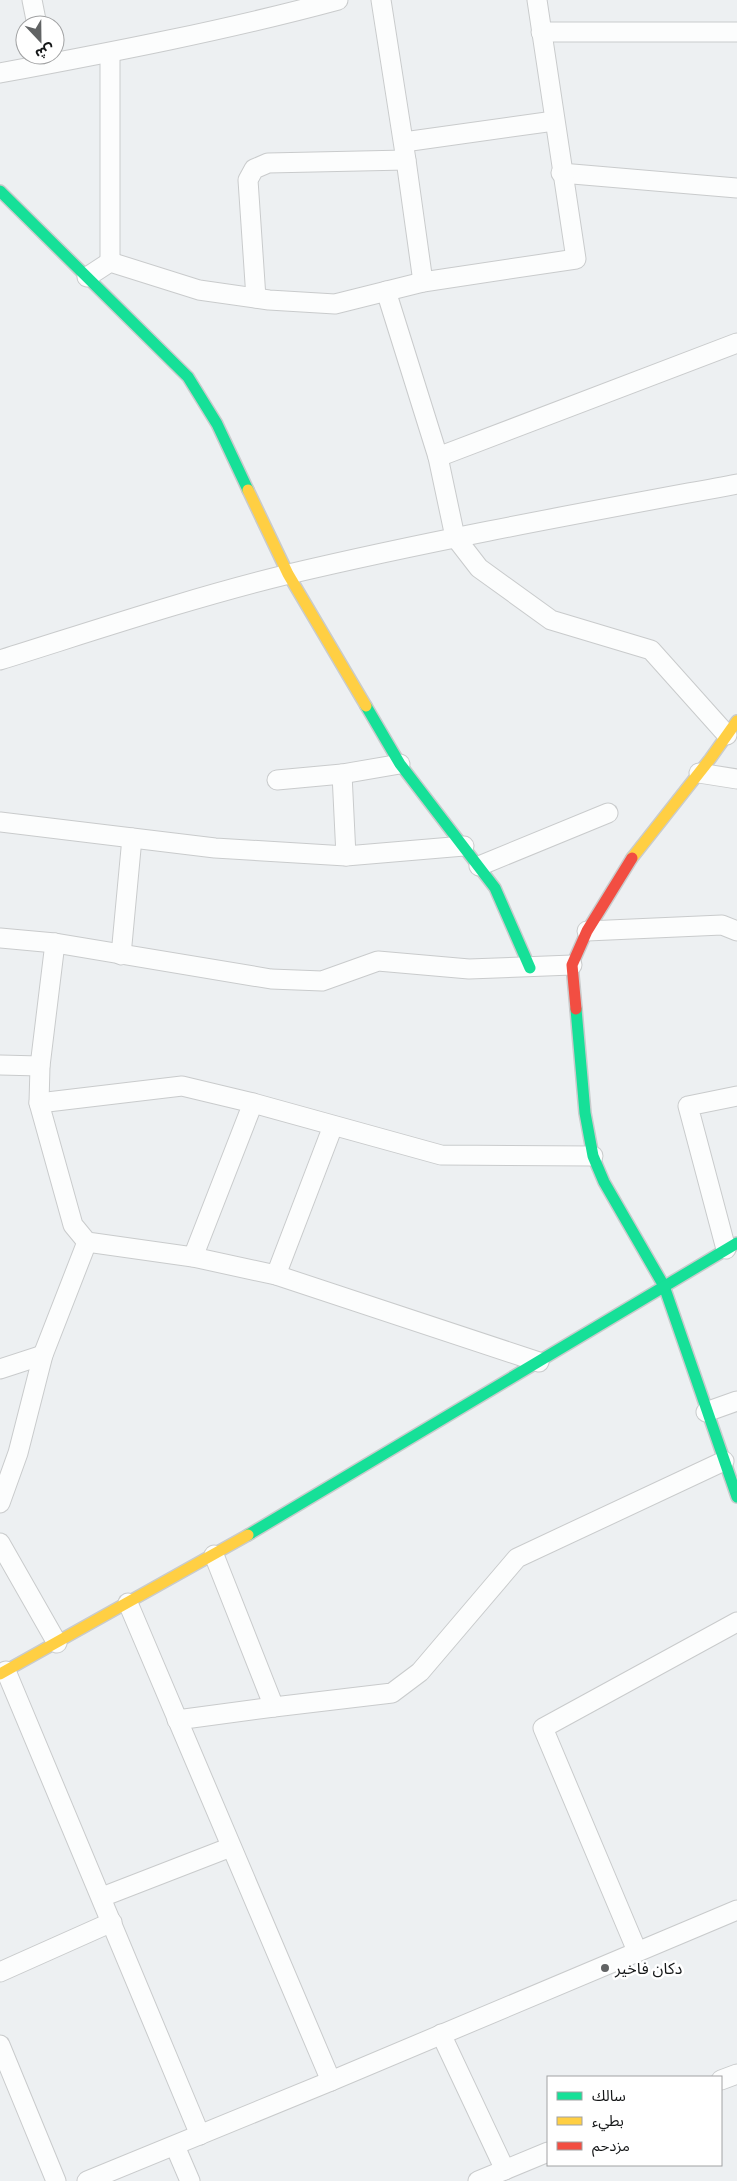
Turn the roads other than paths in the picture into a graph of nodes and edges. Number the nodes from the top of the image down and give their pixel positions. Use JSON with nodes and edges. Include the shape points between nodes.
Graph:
{"nodes":[{"id":1,"x":32,"y":0,"type":"edge"},
{"id":2,"x":338,"y":0,"type":"edge"},
{"id":3,"x":381,"y":0,"type":"edge"},
{"id":4,"x":537,"y":0,"type":"edge"},
{"id":5,"x":35,"y":15,"type":"edge"},
{"id":6,"x":542,"y":32,"type":"junction"},
{"id":7,"x":737,"y":32,"type":"edge"},
{"id":8,"x":110,"y":53,"type":"junction"},
{"id":9,"x":65,"y":58,"type":"edge"},
{"id":10,"x":26,"y":65,"type":"edge"},
{"id":11,"x":0,"y":73,"type":"edge"},
{"id":12,"x":554,"y":121,"type":"junction"},
{"id":13,"x":405,"y":151,"type":"junction"},
{"id":14,"x":562,"y":173,"type":"junction"},
{"id":15,"x":737,"y":188,"type":"edge"},
{"id":16,"x":0,"y":191,"type":"edge"},
{"id":17,"x":110,"y":262,"type":"junction"},
{"id":18,"x":87,"y":277,"type":"junction"},
{"id":19,"x":423,"y":282,"type":"junction"},
{"id":20,"x":386,"y":291,"type":"junction"},
{"id":21,"x":256,"y":298,"type":"junction"},
{"id":22,"x":737,"y":343,"type":"edge"},
{"id":23,"x":438,"y":457,"type":"junction"},
{"id":24,"x":734,"y":489,"type":"edge"},
{"id":25,"x":454,"y":537,"type":"junction"},
{"id":26,"x":288,"y":574,"type":"junction"},
{"id":27,"x":0,"y":660,"type":"edge"},
{"id":28,"x":732,"y":728,"type":"edge"},
{"id":29,"x":400,"y":764,"type":"junction"},
{"id":30,"x":698,"y":773,"type":"junction"},
{"id":31,"x":342,"y":774,"type":"junction"},
{"id":32,"x":277,"y":780,"type":"dead end"},
{"id":33,"x":737,"y":780,"type":"edge"},
{"id":34,"x":608,"y":813,"type":"dead end"},
{"id":35,"x":0,"y":822,"type":"edge"},
{"id":36,"x":132,"y":838,"type":"junction"},
{"id":37,"x":464,"y":846,"type":"junction"},
{"id":38,"x":346,"y":856,"type":"junction"},
{"id":39,"x":479,"y":866,"type":"junction"},
{"id":40,"x":587,"y":930,"type":"junction"},
{"id":41,"x":737,"y":931,"type":"edge"},
{"id":42,"x":0,"y":938,"type":"edge"},
{"id":43,"x":55,"y":943,"type":"junction"},
{"id":44,"x":121,"y":955,"type":"junction"},
{"id":45,"x":572,"y":965,"type":"junction"},
{"id":46,"x":530,"y":968,"type":"junction"},
{"id":47,"x":0,"y":1065,"type":"edge"},
{"id":48,"x":40,"y":1066,"type":"junction"},
{"id":49,"x":737,"y":1096,"type":"edge"},
{"id":50,"x":39,"y":1103,"type":"junction"},
{"id":51,"x":253,"y":1103,"type":"junction"},
{"id":52,"x":333,"y":1126,"type":"junction"},
{"id":53,"x":594,"y":1156,"type":"junction"},
{"id":54,"x":87,"y":1242,"type":"junction"},
{"id":55,"x":731,"y":1246,"type":"edge"},
{"id":56,"x":193,"y":1256,"type":"junction"},
{"id":57,"x":276,"y":1275,"type":"junction"},
{"id":58,"x":664,"y":1286,"type":"junction"},
{"id":59,"x":43,"y":1355,"type":"junction"},
{"id":60,"x":539,"y":1362,"type":"junction"},
{"id":61,"x":0,"y":1368,"type":"edge"},
{"id":62,"x":737,"y":1401,"type":"edge"},
{"id":63,"x":706,"y":1412,"type":"junction"},
{"id":64,"x":724,"y":1461,"type":"junction"},
{"id":65,"x":737,"y":1497,"type":"edge"},
{"id":66,"x":0,"y":1503,"type":"edge"},
{"id":67,"x":0,"y":1543,"type":"edge"},
{"id":68,"x":214,"y":1555,"type":"junction"},
{"id":69,"x":128,"y":1603,"type":"junction"},
{"id":70,"x":737,"y":1622,"type":"edge"},
{"id":71,"x":57,"y":1643,"type":"junction"},
{"id":72,"x":3,"y":1673,"type":"edge"},
{"id":73,"x":274,"y":1707,"type":"junction"},
{"id":74,"x":177,"y":1720,"type":"junction"},
{"id":75,"x":231,"y":1847,"type":"junction"},
{"id":76,"x":102,"y":1897,"type":"junction"},
{"id":77,"x":737,"y":1910,"type":"edge"},
{"id":78,"x":112,"y":1922,"type":"junction"},
{"id":79,"x":637,"y":1951,"type":"junction"},
{"id":80,"x":0,"y":1972,"type":"edge"},
{"id":81,"x":441,"y":2034,"type":"junction"},
{"id":82,"x":0,"y":2045,"type":"edge"},
{"id":83,"x":737,"y":2074,"type":"edge"},
{"id":84,"x":722,"y":2080,"type":"edge"},
{"id":85,"x":331,"y":2081,"type":"junction"},
{"id":86,"x":200,"y":2135,"type":"junction"},
{"id":87,"x":175,"y":2146,"type":"junction"},
{"id":88,"x":547,"y":2152,"type":"edge"},
{"id":89,"x":505,"y":2170,"type":"junction"},
{"id":90,"x":56,"y":2181,"type":"edge"},
{"id":91,"x":87,"y":2181,"type":"edge"},
{"id":92,"x":190,"y":2181,"type":"edge"},
{"id":93,"x":478,"y":2181,"type":"edge"}],
"edges":[{"from":1,"to":5,"type":"street"},
{"from":2,"to":8,"type":"street","via":[[274,18]]},
{"from":3,"to":13,"type":"street"},
{"from":4,"to":6,"type":"street"},
{"from":6,"to":7,"type":"street"},
{"from":6,"to":12,"type":"street"},
{"from":8,"to":9,"type":"street"},
{"from":8,"to":17,"type":"street"},
{"from":10,"to":11,"type":"street"},
{"from":12,"to":13,"type":"street"},
{"from":12,"to":14,"type":"street"},
{"from":13,"to":19,"type":"street"},
{"from":13,"to":21,"type":"street","via":[[268,163],[254,169],[248,180]]},
{"from":14,"to":15,"type":"street"},
{"from":14,"to":19,"type":"street","via":[[576,259]]},
{"from":16,"to":18,"type":"street"},
{"from":17,"to":18,"type":"street"},
{"from":17,"to":21,"type":"street","via":[[199,290]]},
{"from":18,"to":26,"type":"street","via":[[188,377],[217,424]]},
{"from":19,"to":20,"type":"street"},
{"from":20,"to":21,"type":"street","via":[[335,304]]},
{"from":20,"to":23,"type":"street"},
{"from":22,"to":23,"type":"street"},
{"from":23,"to":25,"type":"street"},
{"from":24,"to":25,"type":"street"},
{"from":25,"to":26,"type":"street"},
{"from":25,"to":28,"type":"street","via":[[479,568],[551,620],[651,650]]},
{"from":26,"to":27,"type":"street"},
{"from":26,"to":29,"type":"street"},
{"from":28,"to":30,"type":"street"},
{"from":29,"to":31,"type":"street"},
{"from":29,"to":37,"type":"street"},
{"from":30,"to":33,"type":"street"},
{"from":30,"to":40,"type":"street","via":[[638,849]]},
{"from":31,"to":32,"type":"street"},
{"from":31,"to":38,"type":"street"},
{"from":34,"to":39,"type":"street"},
{"from":35,"to":36,"type":"street"},
{"from":36,"to":38,"type":"street","via":[[215,848]]},
{"from":36,"to":44,"type":"street"},
{"from":37,"to":38,"type":"street"},
{"from":37,"to":39,"type":"street"},
{"from":39,"to":46,"type":"street","via":[[495,888]]},
{"from":40,"to":41,"type":"street","via":[[722,925]]},
{"from":40,"to":45,"type":"street"},
{"from":42,"to":43,"type":"street"},
{"from":43,"to":44,"type":"street"},
{"from":43,"to":48,"type":"street"},
{"from":44,"to":46,"type":"street","via":[[271,980],[322,982],[378,962],[469,969]]},
{"from":45,"to":46,"type":"street"},
{"from":45,"to":53,"type":"street","via":[[585,1113]]},
{"from":47,"to":48,"type":"street"},
{"from":48,"to":50,"type":"street"},
{"from":49,"to":55,"type":"street","via":[[688,1106]]},
{"from":50,"to":51,"type":"street","via":[[182,1086]]},
{"from":50,"to":54,"type":"street","via":[[73,1225]]},
{"from":51,"to":52,"type":"street"},
{"from":51,"to":56,"type":"street"},
{"from":52,"to":53,"type":"street","via":[[441,1155]]},
{"from":52,"to":57,"type":"street"},
{"from":53,"to":58,"type":"street","via":[[604,1182]]},
{"from":54,"to":56,"type":"street"},
{"from":54,"to":59,"type":"street"},
{"from":55,"to":58,"type":"street"},
{"from":56,"to":57,"type":"street"},
{"from":57,"to":60,"type":"street"},
{"from":58,"to":60,"type":"street"},
{"from":58,"to":63,"type":"street"},
{"from":59,"to":61,"type":"street"},
{"from":59,"to":66,"type":"street","via":[[18,1453]]},
{"from":60,"to":68,"type":"street"},
{"from":62,"to":63,"type":"street"},
{"from":63,"to":64,"type":"street"},
{"from":64,"to":65,"type":"street"},
{"from":64,"to":73,"type":"street","via":[[517,1558],[420,1672],[392,1693]]},
{"from":67,"to":71,"type":"street"},
{"from":68,"to":69,"type":"street"},
{"from":68,"to":73,"type":"street"},
{"from":69,"to":71,"type":"street"},
{"from":69,"to":74,"type":"street"},
{"from":70,"to":79,"type":"street","via":[[543,1728]]},
{"from":71,"to":72,"type":"street"},
{"from":72,"to":76,"type":"street"},
{"from":73,"to":74,"type":"street"},
{"from":74,"to":75,"type":"street"},
{"from":75,"to":76,"type":"street"},
{"from":75,"to":85,"type":"street"},
{"from":76,"to":78,"type":"street"},
{"from":77,"to":79,"type":"street"},
{"from":78,"to":80,"type":"street"},
{"from":78,"to":86,"type":"street"},
{"from":79,"to":81,"type":"street"},
{"from":81,"to":85,"type":"street"},
{"from":81,"to":89,"type":"street"},
{"from":82,"to":90,"type":"street"},
{"from":83,"to":84,"type":"street"},
{"from":85,"to":86,"type":"street"},
{"from":86,"to":87,"type":"street"},
{"from":87,"to":91,"type":"street"},
{"from":87,"to":92,"type":"street"},
{"from":88,"to":89,"type":"street"},
{"from":89,"to":93,"type":"street"}]}
